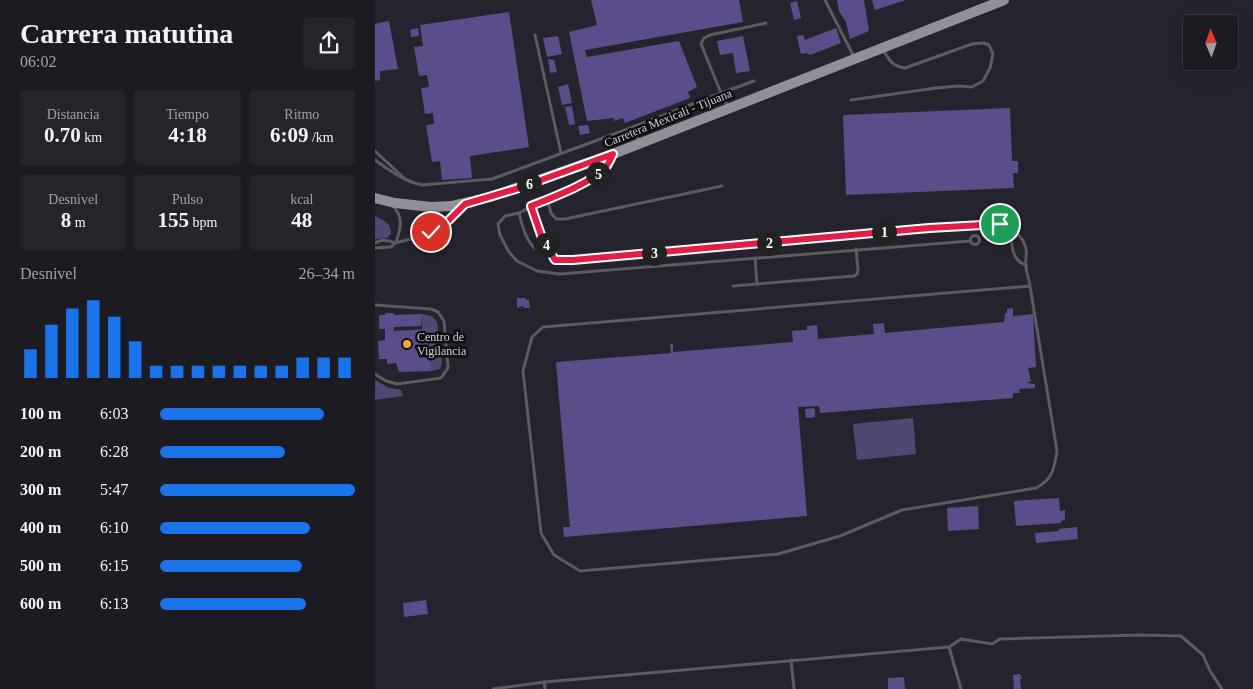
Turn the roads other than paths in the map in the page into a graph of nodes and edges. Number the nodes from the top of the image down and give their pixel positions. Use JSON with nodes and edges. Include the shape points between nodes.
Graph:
{"nodes":[{"id":1,"x":825,"y":0,"type":"edge"},
{"id":2,"x":981,"y":0,"type":"edge"},
{"id":3,"x":1003,"y":0,"type":"edge"},
{"id":4,"x":963,"y":16,"type":"junction"},
{"id":5,"x":766,"y":23,"type":"dead end"},
{"id":6,"x":535,"y":35,"type":"dead end"},
{"id":7,"x":881,"y":48,"type":"junction"},
{"id":8,"x":854,"y":58,"type":"junction"},
{"id":9,"x":754,"y":81,"type":"dead end"},
{"id":10,"x":721,"y":93,"type":"junction"},
{"id":11,"x":851,"y":100,"type":"dead end"},
{"id":12,"x":728,"y":108,"type":"junction"},
{"id":13,"x":633,"y":127,"type":"junction"},
{"id":14,"x":640,"y":143,"type":"junction"},
{"id":15,"x":375,"y":151,"type":"edge"},
{"id":16,"x":561,"y":152,"type":"junction"},
{"id":17,"x":613,"y":154,"type":"junction"},
{"id":18,"x":375,"y":160,"type":"edge"},
{"id":19,"x":404,"y":178,"type":"junction"},
{"id":20,"x":722,"y":186,"type":"dead end"},
{"id":21,"x":375,"y":198,"type":"edge"},
{"id":22,"x":547,"y":199,"type":"junction"},
{"id":23,"x":387,"y":201,"type":"junction"},
{"id":24,"x":465,"y":204,"type":"junction"},
{"id":25,"x":439,"y":206,"type":"junction"},
{"id":26,"x":531,"y":206,"type":"junction"},
{"id":27,"x":519,"y":213,"type":"junction"},
{"id":28,"x":1011,"y":229,"type":"junction"},
{"id":29,"x":411,"y":239,"type":"junction"},
{"id":30,"x":970,"y":241,"type":"dead end"},
{"id":31,"x":375,"y":243,"type":"edge"},
{"id":32,"x":395,"y":243,"type":"junction"},
{"id":33,"x":375,"y":248,"type":"edge"},
{"id":34,"x":856,"y":249,"type":"junction"},
{"id":35,"x":755,"y":258,"type":"junction"},
{"id":36,"x":555,"y":260,"type":"junction"},
{"id":37,"x":1026,"y":265,"type":"junction"},
{"id":38,"x":757,"y":284,"type":"junction"},
{"id":39,"x":733,"y":286,"type":"dead end"},
{"id":40,"x":1030,"y":286,"type":"junction"},
{"id":41,"x":375,"y":305,"type":"edge"},
{"id":42,"x":375,"y":374,"type":"edge"},
{"id":43,"x":949,"y":647,"type":"junction"},
{"id":44,"x":791,"y":660,"type":"junction"},
{"id":45,"x":544,"y":682,"type":"junction"},
{"id":46,"x":493,"y":689,"type":"edge"},
{"id":47,"x":545,"y":689,"type":"edge"},
{"id":48,"x":794,"y":689,"type":"edge"},
{"id":49,"x":961,"y":689,"type":"edge"},
{"id":50,"x":1222,"y":689,"type":"edge"}],
"edges":[{"from":1,"to":8,"type":"lane"},
{"from":2,"to":4,"type":"main road","name":"Carretera Mexicali - Tijuana"},
{"from":3,"to":4,"type":"main road","name":"Carretera Mexicali - Tijuana"},
{"from":4,"to":7,"type":"main road","name":"Carretera Mexicali - Tijuana"},
{"from":5,"to":10,"type":"lane","via":[[704,38],[701,44]]},
{"from":6,"to":16,"type":"lane"},
{"from":7,"to":8,"type":"main road","name":"Carretera Mexicali - Tijuana"},
{"from":7,"to":11,"type":"lane","via":[[897,67],[905,68],[978,43],[989,45],[993,54],[983,81],[972,87],[935,88]]},
{"from":8,"to":12,"type":"main road","name":"Carretera Mexicali - Tijuana"},
{"from":9,"to":10,"type":"lane"},
{"from":10,"to":12,"type":"lane"},
{"from":10,"to":13,"type":"lane"},
{"from":12,"to":14,"type":"main road","name":"Carretera Mexicali - Tijuana"},
{"from":13,"to":14,"type":"lane"},
{"from":13,"to":16,"type":"lane"},
{"from":14,"to":17,"type":"main road","name":"Carretera Mexicali - Tijuana"},
{"from":15,"to":19,"type":"lane"},
{"from":16,"to":19,"type":"lane","via":[[492,179],[427,185]]},
{"from":17,"to":22,"type":"lane","via":[[599,174]]},
{"from":17,"to":24,"type":"main road","name":"Carretera Mexicali - Tijuana"},
{"from":18,"to":19,"type":"lane"},
{"from":20,"to":22,"type":"lane","via":[[565,219],[556,219]]},
{"from":21,"to":23,"type":"main road","name":"Carretera Mexicali - Tijuana"},
{"from":22,"to":26,"type":"lane"},
{"from":23,"to":25,"type":"main road","name":"Carretera Mexicali - Tijuana"},
{"from":23,"to":32,"type":"lane","via":[[397,210],[401,222]]},
{"from":24,"to":25,"type":"main road","name":"Carretera Mexicali - Tijuana"},
{"from":24,"to":29,"type":"lane","via":[[439,228]]},
{"from":25,"to":29,"type":"lane"},
{"from":26,"to":27,"type":"lane"},
{"from":26,"to":36,"type":"lane","via":[[542,238]]},
{"from":27,"to":35,"type":"lane","via":[[501,220],[499,235],[517,260],[542,272],[580,273]]},
{"from":27,"to":36,"type":"lane","via":[[523,234],[539,253]]},
{"from":28,"to":36,"type":"lane","via":[[1000,224],[969,225]]},
{"from":28,"to":37,"type":"lane","via":[[1025,245]]},
{"from":28,"to":37,"type":"lane","via":[[1015,258]]},
{"from":29,"to":32,"type":"lane"},
{"from":30,"to":34,"type":"lane"},
{"from":31,"to":32,"type":"lane","via":[[390,240]]},
{"from":32,"to":33,"type":"lane","via":[[391,248]]},
{"from":34,"to":35,"type":"lane"},
{"from":34,"to":38,"type":"lane","via":[[858,270],[854,276]]},
{"from":35,"to":38,"type":"lane"},
{"from":37,"to":40,"type":"lane"},
{"from":38,"to":39,"type":"lane"},
{"from":40,"to":40,"type":"lane","via":[[543,328],[532,338],[523,371],[541,532],[554,555],[580,571],[675,564],[778,554],[839,536],[902,510],[1041,485],[1051,476],[1057,451]]},
{"from":41,"to":42,"type":"lane","via":[[437,312],[444,321],[448,368],[441,378],[397,384]]},
{"from":43,"to":44,"type":"lane"},
{"from":43,"to":49,"type":"lane"},
{"from":43,"to":50,"type":"lane","via":[[961,639],[992,644],[1000,638],[1181,636],[1203,655]]},
{"from":44,"to":45,"type":"lane"},
{"from":44,"to":48,"type":"lane"},
{"from":45,"to":46,"type":"lane"},
{"from":45,"to":47,"type":"lane"}]}
